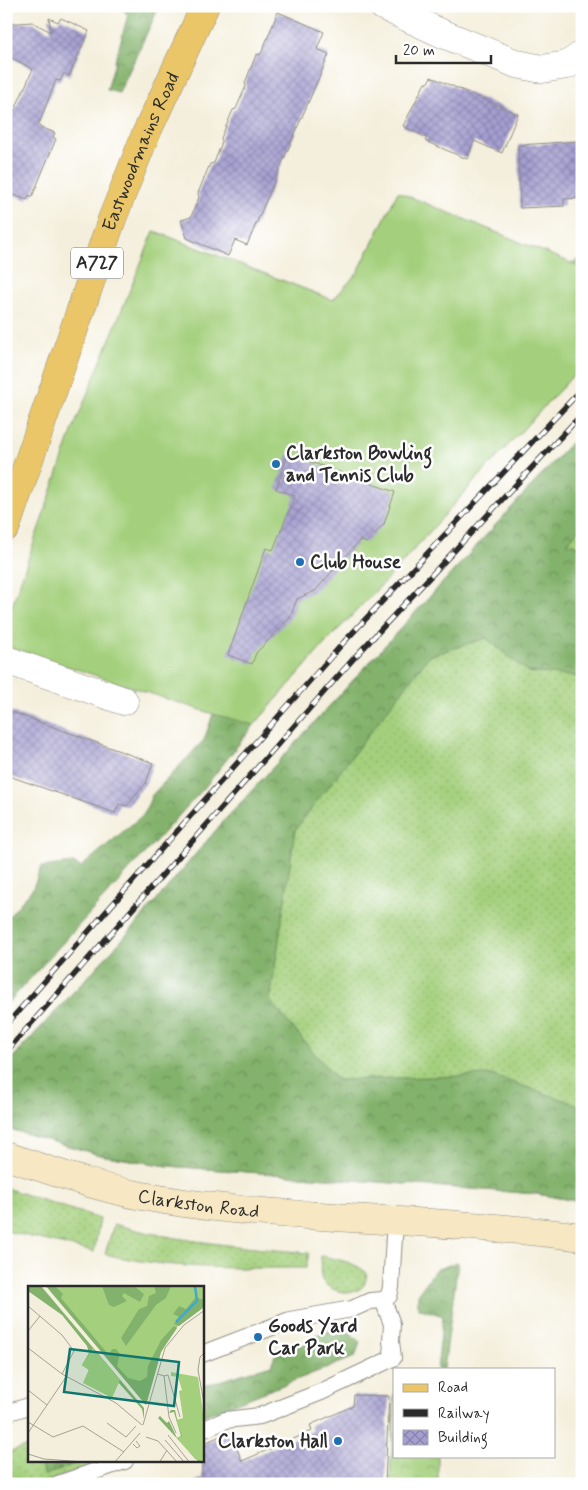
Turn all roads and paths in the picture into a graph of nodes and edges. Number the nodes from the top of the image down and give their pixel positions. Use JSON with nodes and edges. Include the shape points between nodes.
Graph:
{"nodes":[{"id":1,"x":205,"y":6,"type":"edge"},
{"id":2,"x":383,"y":6,"type":"edge"},
{"id":3,"x":582,"y":55,"type":"edge"},
{"id":4,"x":6,"y":527,"type":"edge"},
{"id":5,"x":6,"y":660,"type":"edge"},
{"id":6,"x":124,"y":702,"type":"dead end"},
{"id":7,"x":6,"y":1156,"type":"edge"},
{"id":8,"x":395,"y":1221,"type":"junction"},
{"id":9,"x":582,"y":1237,"type":"edge"},
{"id":10,"x":383,"y":1300,"type":"junction"},
{"id":11,"x":204,"y":1353,"type":"edge"},
{"id":12,"x":28,"y":1406,"type":"edge"},
{"id":13,"x":6,"y":1413,"type":"edge"},
{"id":14,"x":204,"y":1429,"type":"edge"},
{"id":15,"x":122,"y":1462,"type":"edge"},
{"id":16,"x":58,"y":1484,"type":"edge"}],
"edges":[{"from":1,"to":4,"type":"main road","name":"Eastwoodmains Road","number":"A727","via":[[145,136],[112,219]]},
{"from":2,"to":3,"type":"street","via":[[516,64],[542,69],[567,65]]},
{"from":5,"to":6,"type":"street"},
{"from":7,"to":8,"type":"main road","name":"Clarkston Road","via":[[136,1195],[211,1207]]},
{"from":8,"to":9,"type":"main road","name":"Clarkston Road"},
{"from":8,"to":10,"type":"lane","via":[[391,1287]]},
{"from":10,"to":11,"type":"lane","via":[[290,1320]]},
{"from":10,"to":14,"type":"lane","via":[[392,1324],[394,1358],[260,1416],[226,1420]]},
{"from":12,"to":13,"type":"lane"},
{"from":15,"to":16,"type":"lane"}]}
